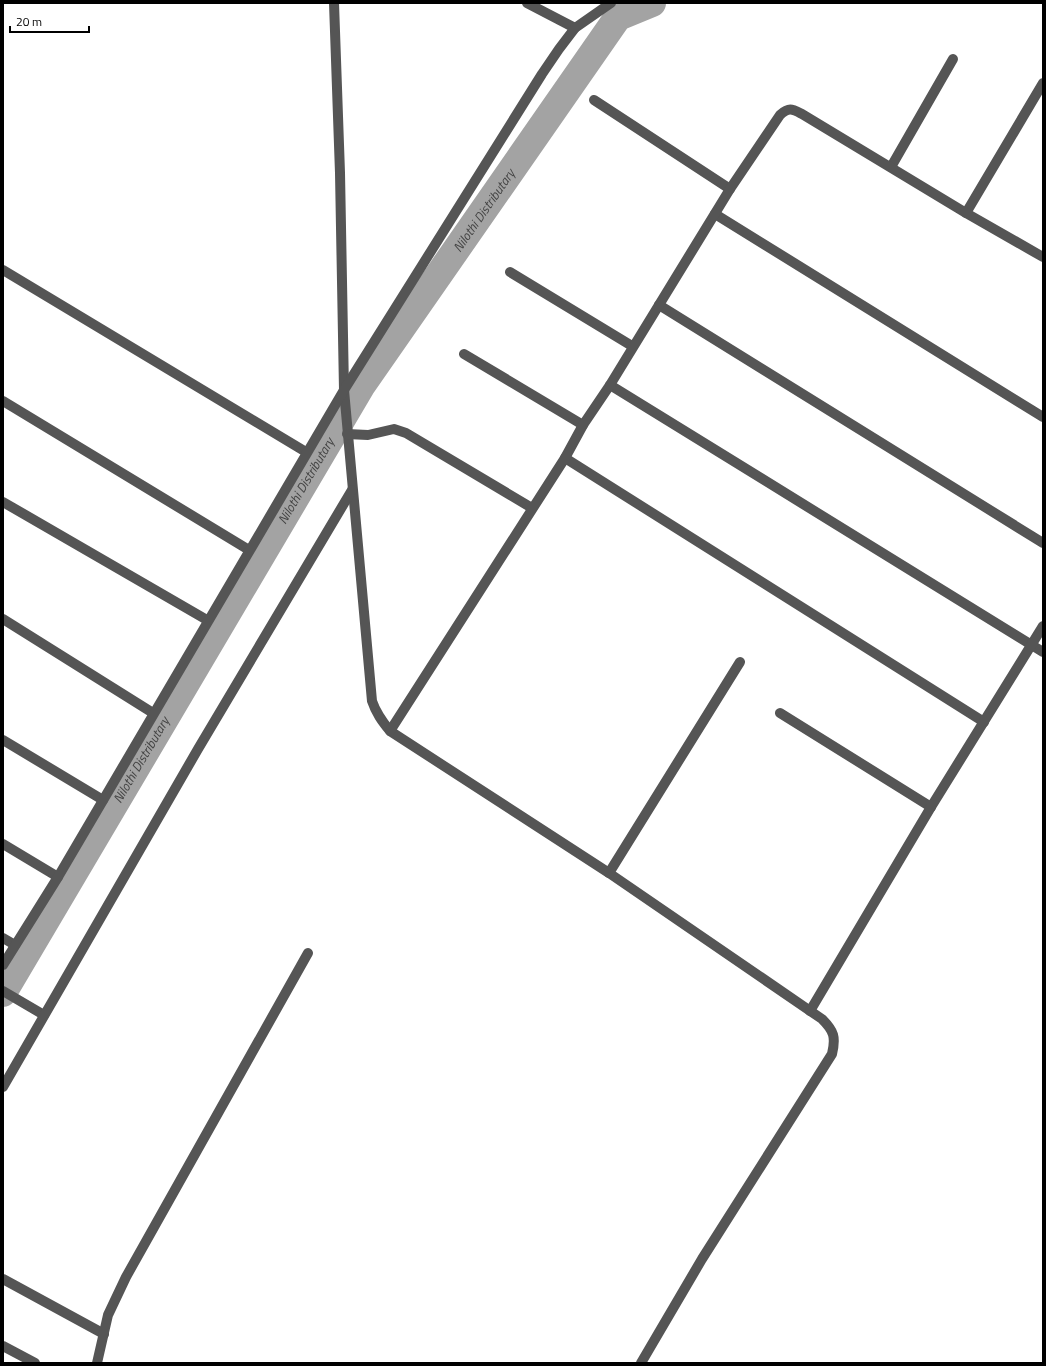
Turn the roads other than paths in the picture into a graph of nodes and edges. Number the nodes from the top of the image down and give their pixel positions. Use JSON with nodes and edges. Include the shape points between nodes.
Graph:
{"nodes":[{"id":1,"x":334,"y":3,"type":"edge"},
{"id":2,"x":527,"y":3,"type":"edge"},
{"id":3,"x":611,"y":3,"type":"edge"},
{"id":4,"x":575,"y":28,"type":"junction"},
{"id":5,"x":953,"y":59,"type":"dead end"},
{"id":6,"x":1043,"y":84,"type":"edge"},
{"id":7,"x":594,"y":100,"type":"dead end"},
{"id":8,"x":891,"y":167,"type":"junction"},
{"id":9,"x":730,"y":189,"type":"junction"},
{"id":10,"x":966,"y":213,"type":"junction"},
{"id":11,"x":715,"y":214,"type":"junction"},
{"id":12,"x":1043,"y":258,"type":"edge"},
{"id":13,"x":3,"y":270,"type":"edge"},
{"id":14,"x":510,"y":272,"type":"dead end"},
{"id":15,"x":659,"y":305,"type":"junction"},
{"id":16,"x":632,"y":346,"type":"junction"},
{"id":17,"x":464,"y":354,"type":"dead end"},
{"id":18,"x":610,"y":385,"type":"junction"},
{"id":19,"x":344,"y":391,"type":"junction"},
{"id":20,"x":3,"y":401,"type":"edge"},
{"id":21,"x":1043,"y":417,"type":"edge"},
{"id":22,"x":583,"y":426,"type":"junction"},
{"id":23,"x":347,"y":433,"type":"junction"},
{"id":24,"x":306,"y":452,"type":"junction"},
{"id":25,"x":565,"y":458,"type":"junction"},
{"id":26,"x":352,"y":490,"type":"junction"},
{"id":27,"x":3,"y":502,"type":"edge"},
{"id":28,"x":532,"y":508,"type":"junction"},
{"id":29,"x":1043,"y":543,"type":"edge"},
{"id":30,"x":249,"y":550,"type":"junction"},
{"id":31,"x":3,"y":619,"type":"edge"},
{"id":32,"x":207,"y":620,"type":"junction"},
{"id":33,"x":1043,"y":626,"type":"edge"},
{"id":34,"x":1031,"y":645,"type":"junction"},
{"id":35,"x":1043,"y":652,"type":"edge"},
{"id":36,"x":740,"y":662,"type":"dead end"},
{"id":37,"x":153,"y":712,"type":"junction"},
{"id":38,"x":780,"y":713,"type":"dead end"},
{"id":39,"x":984,"y":722,"type":"junction"},
{"id":40,"x":390,"y":731,"type":"junction"},
{"id":41,"x":3,"y":740,"type":"edge"},
{"id":42,"x":103,"y":800,"type":"junction"},
{"id":43,"x":931,"y":807,"type":"junction"},
{"id":44,"x":3,"y":844,"type":"edge"},
{"id":45,"x":609,"y":872,"type":"junction"},
{"id":46,"x":58,"y":877,"type":"junction"},
{"id":47,"x":3,"y":938,"type":"edge"},
{"id":48,"x":15,"y":945,"type":"junction"},
{"id":49,"x":308,"y":953,"type":"dead end"},
{"id":50,"x":3,"y":965,"type":"edge"},
{"id":51,"x":3,"y":990,"type":"edge"},
{"id":52,"x":810,"y":1011,"type":"junction"},
{"id":53,"x":44,"y":1015,"type":"junction"},
{"id":54,"x":3,"y":1087,"type":"edge"},
{"id":55,"x":3,"y":1279,"type":"edge"},
{"id":56,"x":104,"y":1334,"type":"junction"},
{"id":57,"x":3,"y":1346,"type":"edge"},
{"id":58,"x":36,"y":1363,"type":"edge"},
{"id":59,"x":98,"y":1363,"type":"edge"},
{"id":60,"x":641,"y":1363,"type":"edge"}],
"edges":[{"from":1,"to":19,"type":"street"},
{"from":2,"to":4,"type":"street"},
{"from":3,"to":4,"type":"street"},
{"from":4,"to":19,"type":"street","via":[[542,74]]},
{"from":5,"to":8,"type":"street"},
{"from":6,"to":10,"type":"street"},
{"from":7,"to":9,"type":"street"},
{"from":8,"to":9,"type":"street","via":[[802,114],[789,109],[780,116]]},
{"from":8,"to":10,"type":"street"},
{"from":9,"to":11,"type":"street"},
{"from":10,"to":12,"type":"street"},
{"from":11,"to":15,"type":"street"},
{"from":11,"to":21,"type":"street"},
{"from":13,"to":24,"type":"street"},
{"from":14,"to":16,"type":"street"},
{"from":15,"to":16,"type":"street"},
{"from":15,"to":29,"type":"street"},
{"from":16,"to":18,"type":"street"},
{"from":17,"to":22,"type":"street"},
{"from":18,"to":22,"type":"street"},
{"from":18,"to":34,"type":"street"},
{"from":19,"to":23,"type":"street"},
{"from":19,"to":24,"type":"street"},
{"from":20,"to":30,"type":"street"},
{"from":22,"to":25,"type":"street"},
{"from":23,"to":26,"type":"street"},
{"from":23,"to":28,"type":"street","via":[[368,434],[394,429],[406,433]]},
{"from":24,"to":30,"type":"street"},
{"from":25,"to":28,"type":"street"},
{"from":25,"to":39,"type":"street"},
{"from":26,"to":40,"type":"street","via":[[372,701],[379,717]]},
{"from":26,"to":53,"type":"street"},
{"from":27,"to":32,"type":"street"},
{"from":28,"to":40,"type":"street"},
{"from":30,"to":32,"type":"street"},
{"from":31,"to":37,"type":"street"},
{"from":32,"to":37,"type":"street"},
{"from":33,"to":34,"type":"street"},
{"from":34,"to":35,"type":"street"},
{"from":34,"to":39,"type":"street"},
{"from":36,"to":45,"type":"street"},
{"from":37,"to":42,"type":"street"},
{"from":38,"to":43,"type":"street"},
{"from":39,"to":43,"type":"street"},
{"from":40,"to":45,"type":"street"},
{"from":41,"to":42,"type":"street"},
{"from":42,"to":46,"type":"street"},
{"from":43,"to":52,"type":"street"},
{"from":44,"to":46,"type":"street"},
{"from":45,"to":52,"type":"street"},
{"from":46,"to":48,"type":"street"},
{"from":47,"to":48,"type":"street"},
{"from":48,"to":50,"type":"street"},
{"from":49,"to":56,"type":"street","via":[[126,1277],[108,1315]]},
{"from":51,"to":53,"type":"street"},
{"from":52,"to":60,"type":"street","via":[[831,1028],[834,1043],[832,1054],[702,1259]]},
{"from":53,"to":54,"type":"street"},
{"from":55,"to":56,"type":"street"},
{"from":56,"to":59,"type":"street"},
{"from":57,"to":58,"type":"street"}]}
